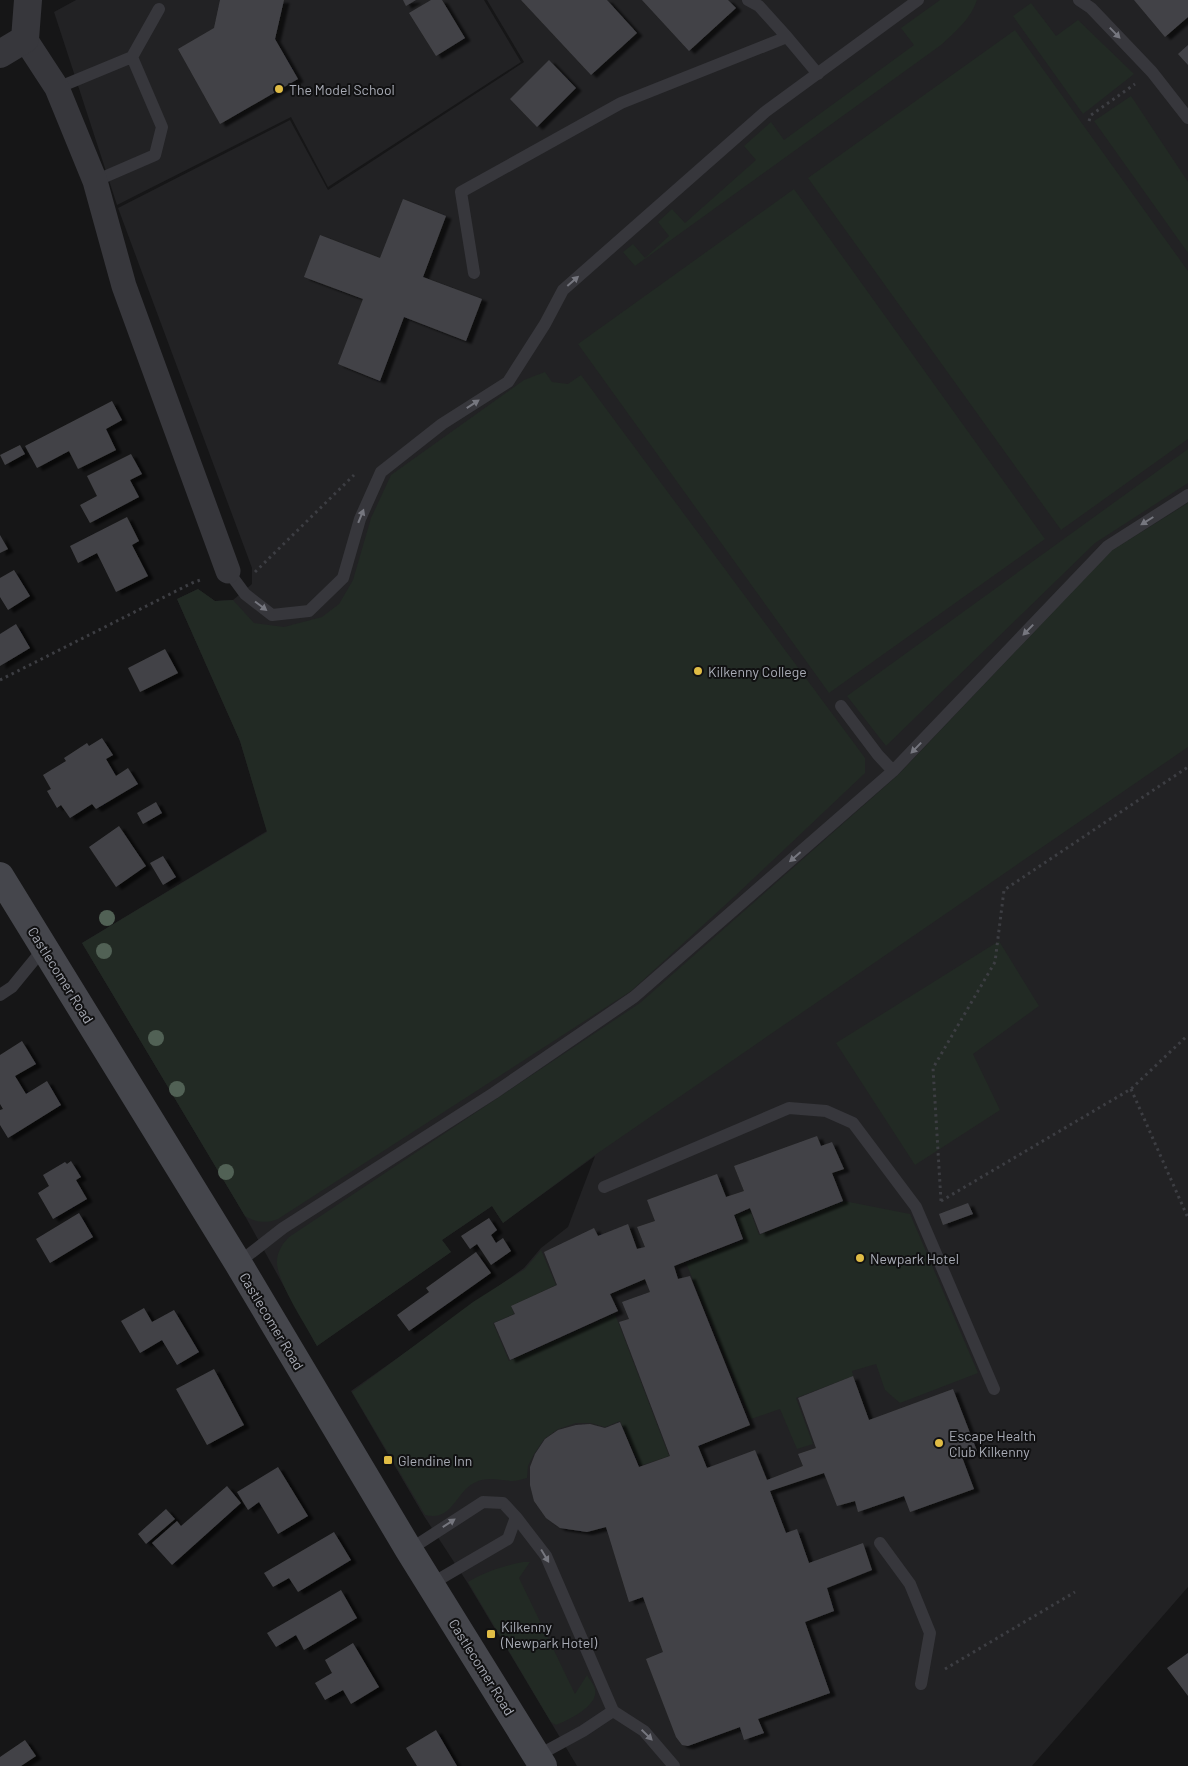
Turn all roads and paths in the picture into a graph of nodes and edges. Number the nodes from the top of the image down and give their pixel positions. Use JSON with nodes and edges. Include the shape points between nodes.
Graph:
{"nodes":[{"id":1,"x":28,"y":0,"type":"edge"},
{"id":2,"x":748,"y":0,"type":"edge"},
{"id":3,"x":918,"y":0,"type":"edge"},
{"id":4,"x":1079,"y":0,"type":"edge"},
{"id":5,"x":158,"y":9,"type":"dead end"},
{"id":6,"x":787,"y":37,"type":"junction"},
{"id":7,"x":24,"y":39,"type":"junction"},
{"id":8,"x":0,"y":54,"type":"edge"},
{"id":9,"x":132,"y":57,"type":"junction"},
{"id":10,"x":1152,"y":72,"type":"junction"},
{"id":11,"x":818,"y":74,"type":"junction"},
{"id":12,"x":57,"y":88,"type":"junction"},
{"id":13,"x":1188,"y":118,"type":"edge"},
{"id":14,"x":1089,"y":121,"type":"dead end"},
{"id":15,"x":95,"y":181,"type":"junction"},
{"id":16,"x":474,"y":273,"type":"dead end"},
{"id":17,"x":381,"y":472,"type":"junction"},
{"id":18,"x":1188,"y":495,"type":"edge"},
{"id":19,"x":228,"y":571,"type":"junction"},
{"id":20,"x":0,"y":680,"type":"edge"},
{"id":21,"x":841,"y":706,"type":"dead end"},
{"id":22,"x":1188,"y":767,"type":"edge"},
{"id":23,"x":893,"y":771,"type":"junction"},
{"id":24,"x":0,"y":876,"type":"edge"},
{"id":25,"x":44,"y":948,"type":"junction"},
{"id":26,"x":0,"y":995,"type":"edge"},
{"id":27,"x":1188,"y":1034,"type":"edge"},
{"id":28,"x":1131,"y":1089,"type":"junction"},
{"id":29,"x":604,"y":1187,"type":"dead end"},
{"id":30,"x":1188,"y":1218,"type":"edge"},
{"id":31,"x":238,"y":1263,"type":"junction"},
{"id":32,"x":994,"y":1389,"type":"dead end"},
{"id":33,"x":516,"y":1517,"type":"junction"},
{"id":34,"x":880,"y":1543,"type":"dead end"},
{"id":35,"x":409,"y":1550,"type":"junction"},
{"id":36,"x":430,"y":1584,"type":"junction"},
{"id":37,"x":1075,"y":1592,"type":"dead end"},
{"id":38,"x":921,"y":1684,"type":"joint"},
{"id":39,"x":613,"y":1711,"type":"junction"},
{"id":40,"x":540,"y":1761,"type":"edge"},
{"id":41,"x":674,"y":1766,"type":"edge"}],
"edges":[{"from":1,"to":7,"type":"street"},
{"from":2,"to":6,"type":"lane","via":[[759,6]]},
{"from":3,"to":11,"type":"lane"},
{"from":4,"to":10,"type":"lane","one_way":true,"via":[[1091,8]]},
{"from":5,"to":9,"type":"lane"},
{"from":6,"to":11,"type":"lane"},
{"from":6,"to":16,"type":"lane","via":[[622,103],[461,192]]},
{"from":7,"to":8,"type":"street"},
{"from":7,"to":12,"type":"street"},
{"from":9,"to":12,"type":"lane"},
{"from":9,"to":15,"type":"lane","via":[[162,127],[155,155]]},
{"from":10,"to":13,"type":"lane"},
{"from":10,"to":14,"type":"path","via":[[1091,115]]},
{"from":17,"to":11,"type":"lane","one_way":true,"via":[[442,424],[508,382],[563,290],[765,112]]},
{"from":12,"to":15,"type":"street"},
{"from":15,"to":19,"type":"street","via":[[124,286]]},
{"from":17,"to":19,"type":"path","via":[[364,466],[254,573]]},
{"from":19,"to":17,"type":"lane","one_way":true,"via":[[245,594],[272,615],[309,611],[343,578],[360,519]]},
{"from":18,"to":23,"type":"lane","one_way":true,"via":[[1108,546]]},
{"from":19,"to":20,"type":"path","via":[[192,583]]},
{"from":21,"to":23,"type":"lane"},
{"from":22,"to":28,"type":"path","via":[[1004,890],[995,962],[933,1068],[941,1201]]},
{"from":23,"to":31,"type":"lane","one_way":true,"via":[[634,997],[494,1093],[282,1228]]},
{"from":24,"to":25,"type":"main road","name":"Castlecomer Road"},
{"from":25,"to":26,"type":"lane","via":[[12,987]]},
{"from":25,"to":31,"type":"main road","name":"Castlecomer Road"},
{"from":27,"to":28,"type":"path"},
{"from":28,"to":30,"type":"path"},
{"from":29,"to":32,"type":"lane","via":[[789,1108],[826,1111],[853,1123],[916,1207]]},
{"from":31,"to":35,"type":"main road","name":"Castlecomer Road"},
{"from":35,"to":33,"type":"lane","one_way":true,"via":[[483,1502],[503,1503]]},
{"from":33,"to":36,"type":"lane","via":[[508,1539]]},
{"from":33,"to":39,"type":"lane","one_way":true,"via":[[546,1556]]},
{"from":34,"to":38,"type":"lane","via":[[910,1584],[930,1633]]},
{"from":35,"to":36,"type":"main road","name":"Castlecomer Road"},
{"from":36,"to":40,"type":"main road","name":"Castlecomer Road"},
{"from":37,"to":38,"type":"path"},
{"from":39,"to":40,"type":"lane"},
{"from":39,"to":41,"type":"lane","one_way":true,"via":[[644,1731]]}]}
